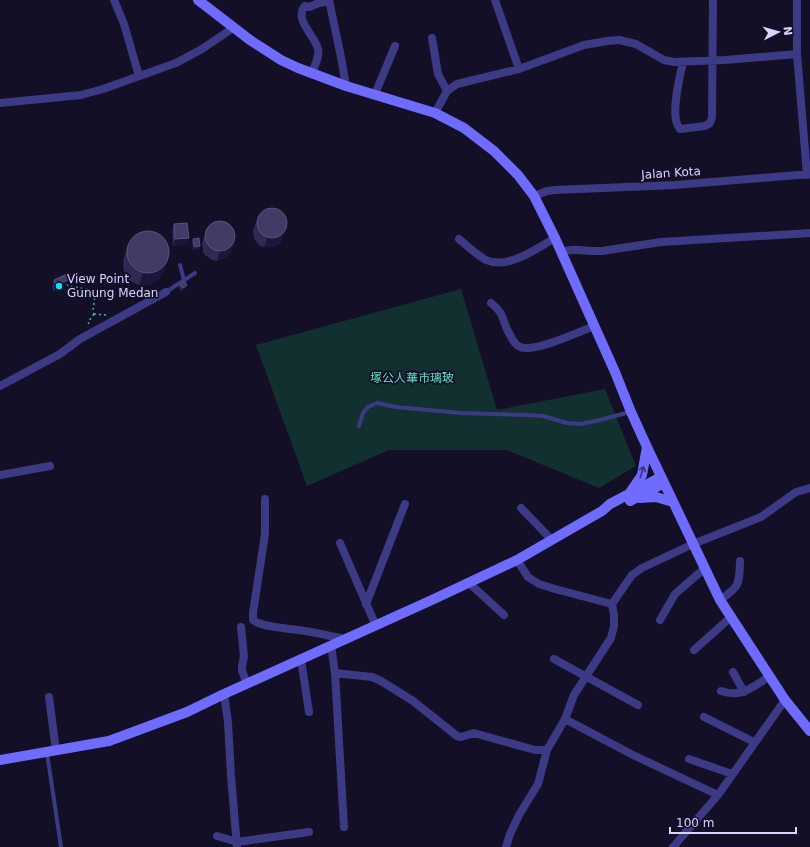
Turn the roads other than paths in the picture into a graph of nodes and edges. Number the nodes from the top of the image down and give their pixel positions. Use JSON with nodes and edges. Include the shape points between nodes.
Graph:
{"nodes":[{"id":1,"x":114,"y":0,"type":"edge"},
{"id":2,"x":198,"y":0,"type":"edge"},
{"id":3,"x":495,"y":0,"type":"edge"},
{"id":4,"x":713,"y":0,"type":"edge"},
{"id":5,"x":797,"y":0,"type":"edge"},
{"id":6,"x":329,"y":1,"type":"edge"},
{"id":7,"x":233,"y":28,"type":"junction"},
{"id":8,"x":432,"y":38,"type":"dead end"},
{"id":9,"x":395,"y":46,"type":"dead end"},
{"id":10,"x":797,"y":54,"type":"junction"},
{"id":11,"x":712,"y":59,"type":"junction"},
{"id":12,"x":683,"y":62,"type":"junction"},
{"id":13,"x":519,"y":69,"type":"junction"},
{"id":14,"x":312,"y":74,"type":"junction"},
{"id":15,"x":139,"y":76,"type":"junction"},
{"id":16,"x":346,"y":86,"type":"junction"},
{"id":17,"x":447,"y":91,"type":"junction"},
{"id":18,"x":375,"y":94,"type":"junction"},
{"id":19,"x":0,"y":103,"type":"edge"},
{"id":20,"x":435,"y":113,"type":"junction"},
{"id":21,"x":808,"y":175,"type":"edge"},
{"id":22,"x":534,"y":196,"type":"junction"},
{"id":23,"x":810,"y":233,"type":"edge"},
{"id":24,"x":555,"y":238,"type":"junction"},
{"id":25,"x":459,"y":239,"type":"dead end"},
{"id":26,"x":561,"y":252,"type":"junction"},
{"id":27,"x":180,"y":265,"type":"dead end"},
{"id":28,"x":195,"y":273,"type":"dead end"},
{"id":29,"x":184,"y":280,"type":"junction"},
{"id":30,"x":166,"y":292,"type":"joint"},
{"id":31,"x":491,"y":304,"type":"dead end"},
{"id":32,"x":594,"y":326,"type":"junction"},
{"id":33,"x":0,"y":386,"type":"edge"},
{"id":34,"x":631,"y":412,"type":"junction"},
{"id":35,"x":359,"y":426,"type":"dead end"},
{"id":36,"x":647,"y":447,"type":"junction"},
{"id":37,"x":50,"y":466,"type":"dead end"},
{"id":38,"x":0,"y":476,"type":"edge"},
{"id":39,"x":662,"y":480,"type":"junction"},
{"id":40,"x":810,"y":488,"type":"edge"},
{"id":41,"x":631,"y":496,"type":"junction"},
{"id":42,"x":265,"y":499,"type":"dead end"},
{"id":43,"x":673,"y":502,"type":"junction"},
{"id":44,"x":405,"y":504,"type":"dead end"},
{"id":45,"x":521,"y":508,"type":"dead end"},
{"id":46,"x":551,"y":539,"type":"junction"},
{"id":47,"x":340,"y":543,"type":"dead end"},
{"id":48,"x":693,"y":544,"type":"junction"},
{"id":49,"x":517,"y":560,"type":"junction"},
{"id":50,"x":740,"y":561,"type":"dead end"},
{"id":51,"x":705,"y":568,"type":"junction"},
{"id":52,"x":469,"y":583,"type":"junction"},
{"id":53,"x":720,"y":600,"type":"junction"},
{"id":54,"x":366,"y":604,"type":"junction"},
{"id":55,"x":612,"y":604,"type":"junction"},
{"id":56,"x":504,"y":615,"type":"dead end"},
{"id":57,"x":731,"y":617,"type":"junction"},
{"id":58,"x":660,"y":620,"type":"dead end"},
{"id":59,"x":376,"y":626,"type":"junction"},
{"id":60,"x":241,"y":627,"type":"dead end"},
{"id":61,"x":345,"y":639,"type":"junction"},
{"id":62,"x":331,"y":645,"type":"junction"},
{"id":63,"x":694,"y":650,"type":"dead end"},
{"id":64,"x":301,"y":659,"type":"junction"},
{"id":65,"x":554,"y":659,"type":"dead end"},
{"id":66,"x":733,"y":672,"type":"dead end"},
{"id":67,"x":335,"y":673,"type":"junction"},
{"id":68,"x":587,"y":677,"type":"junction"},
{"id":69,"x":769,"y":677,"type":"junction"},
{"id":70,"x":247,"y":683,"type":"junction"},
{"id":71,"x":721,"y":691,"type":"dead end"},
{"id":72,"x":744,"y":692,"type":"junction"},
{"id":73,"x":224,"y":694,"type":"junction"},
{"id":74,"x":49,"y":696,"type":"dead end"},
{"id":75,"x":785,"y":700,"type":"junction"},
{"id":76,"x":638,"y":705,"type":"dead end"},
{"id":77,"x":309,"y":712,"type":"dead end"},
{"id":78,"x":704,"y":718,"type":"dead end"},
{"id":79,"x":565,"y":719,"type":"junction"},
{"id":80,"x":810,"y":731,"type":"edge"},
{"id":81,"x":754,"y":742,"type":"junction"},
{"id":82,"x":547,"y":750,"type":"junction"},
{"id":83,"x":51,"y":752,"type":"junction"},
{"id":84,"x":689,"y":759,"type":"dead end"},
{"id":85,"x":0,"y":760,"type":"edge"},
{"id":86,"x":732,"y":774,"type":"junction"},
{"id":87,"x":718,"y":795,"type":"junction"},
{"id":88,"x":344,"y":827,"type":"dead end"},
{"id":89,"x":309,"y":832,"type":"dead end"},
{"id":90,"x":217,"y":836,"type":"dead end"},
{"id":91,"x":237,"y":844,"type":"edge"},
{"id":92,"x":61,"y":847,"type":"edge"},
{"id":93,"x":506,"y":847,"type":"edge"},
{"id":94,"x":673,"y":847,"type":"edge"}],
"edges":[{"from":1,"to":15,"type":"street"},
{"from":2,"to":7,"type":"main road"},
{"from":3,"to":13,"type":"street"},
{"from":4,"to":11,"type":"street"},
{"from":5,"to":10,"type":"street"},
{"from":6,"to":14,"type":"street","via":[[305,6],[302,9],[306,29],[318,49]]},
{"from":6,"to":16,"type":"street"},
{"from":7,"to":14,"type":"main road","via":[[280,60]]},
{"from":7,"to":15,"type":"street","via":[[176,63]]},
{"from":8,"to":17,"type":"street","via":[[438,74]]},
{"from":9,"to":18,"type":"street"},
{"from":10,"to":11,"type":"street"},
{"from":10,"to":21,"type":"street"},
{"from":11,"to":12,"type":"street"},
{"from":11,"to":12,"type":"street","via":[[710,123],[680,129],[675,123],[675,102]]},
{"from":12,"to":13,"type":"street","via":[[664,60],[636,44],[619,40],[584,46]]},
{"from":13,"to":17,"type":"street","via":[[457,84]]},
{"from":14,"to":16,"type":"main road"},
{"from":15,"to":19,"type":"street","via":[[81,94]]},
{"from":16,"to":18,"type":"main road"},
{"from":17,"to":20,"type":"street"},
{"from":18,"to":20,"type":"main road"},
{"from":20,"to":22,"type":"main road","via":[[464,128],[494,151]]},
{"from":21,"to":22,"type":"street","name":"Jalan Kota","via":[[675,185],[559,189]]},
{"from":22,"to":24,"type":"main road"},
{"from":23,"to":26,"type":"street","via":[[661,242],[602,251],[571,249]]},
{"from":24,"to":25,"type":"street","via":[[521,257],[494,262],[483,258]]},
{"from":24,"to":26,"type":"main road"},
{"from":26,"to":32,"type":"main road"},
{"from":27,"to":29,"type":"lane"},
{"from":28,"to":29,"type":"lane"},
{"from":29,"to":30,"type":"lane"},
{"from":30,"to":33,"type":"street"},
{"from":31,"to":32,"type":"street","via":[[502,314],[508,333],[520,347],[539,346]]},
{"from":32,"to":34,"type":"main road"},
{"from":34,"to":35,"type":"lane","via":[[580,424],[536,416],[461,414],[377,403],[363,413]]},
{"from":34,"to":36,"type":"main road"},
{"from":36,"to":39,"type":"main road"},
{"from":41,"to":36,"type":"main road","one_way":true,"via":[[642,475]]},
{"from":37,"to":38,"type":"street"},
{"from":39,"to":41,"type":"main road"},
{"from":39,"to":43,"type":"main road"},
{"from":40,"to":48,"type":"street","via":[[796,492],[761,517]]},
{"from":41,"to":43,"type":"main road","via":[[656,497]]},
{"from":41,"to":46,"type":"main road","via":[[613,509],[605,509]]},
{"from":42,"to":61,"type":"street","via":[[265,534],[252,613],[254,622]]},
{"from":43,"to":48,"type":"main road"},
{"from":44,"to":54,"type":"street"},
{"from":45,"to":46,"type":"street"},
{"from":46,"to":49,"type":"main road"},
{"from":47,"to":54,"type":"street"},
{"from":48,"to":51,"type":"main road"},
{"from":48,"to":55,"type":"street","via":[[632,575]]},
{"from":49,"to":52,"type":"main road"},
{"from":49,"to":55,"type":"street","via":[[528,577],[539,584]]},
{"from":50,"to":53,"type":"street","via":[[738,583],[733,591]]},
{"from":51,"to":53,"type":"main road"},
{"from":51,"to":58,"type":"street","via":[[674,594]]},
{"from":52,"to":56,"type":"street"},
{"from":52,"to":59,"type":"main road"},
{"from":53,"to":57,"type":"main road"},
{"from":54,"to":59,"type":"street"},
{"from":55,"to":68,"type":"street","via":[[614,620],[611,638]]},
{"from":57,"to":63,"type":"street"},
{"from":57,"to":69,"type":"main road"},
{"from":59,"to":61,"type":"main road"},
{"from":60,"to":70,"type":"street","via":[[244,656],[242,672]]},
{"from":61,"to":62,"type":"main road"},
{"from":62,"to":64,"type":"main road"},
{"from":62,"to":67,"type":"street"},
{"from":64,"to":70,"type":"main road"},
{"from":64,"to":77,"type":"street"},
{"from":65,"to":68,"type":"street"},
{"from":66,"to":72,"type":"street"},
{"from":67,"to":82,"type":"street","via":[[372,677],[381,681],[413,701],[456,736],[474,733],[535,750]]},
{"from":67,"to":88,"type":"street"},
{"from":68,"to":76,"type":"street"},
{"from":68,"to":79,"type":"street","via":[[574,695]]},
{"from":69,"to":72,"type":"street"},
{"from":69,"to":75,"type":"main road"},
{"from":70,"to":73,"type":"main road"},
{"from":71,"to":72,"type":"street","via":[[736,694]]},
{"from":73,"to":83,"type":"main road","via":[[187,712],[109,741]]},
{"from":73,"to":91,"type":"street"},
{"from":74,"to":83,"type":"street"},
{"from":75,"to":80,"type":"main road"},
{"from":75,"to":81,"type":"street"},
{"from":78,"to":81,"type":"street"},
{"from":79,"to":82,"type":"street"},
{"from":79,"to":87,"type":"street"},
{"from":81,"to":86,"type":"street"},
{"from":82,"to":93,"type":"street","via":[[538,784],[519,815]]},
{"from":83,"to":85,"type":"main road"},
{"from":83,"to":92,"type":"lane"},
{"from":84,"to":86,"type":"street"},
{"from":86,"to":87,"type":"street"},
{"from":87,"to":94,"type":"street"},
{"from":89,"to":91,"type":"street"},
{"from":90,"to":91,"type":"street"}]}
